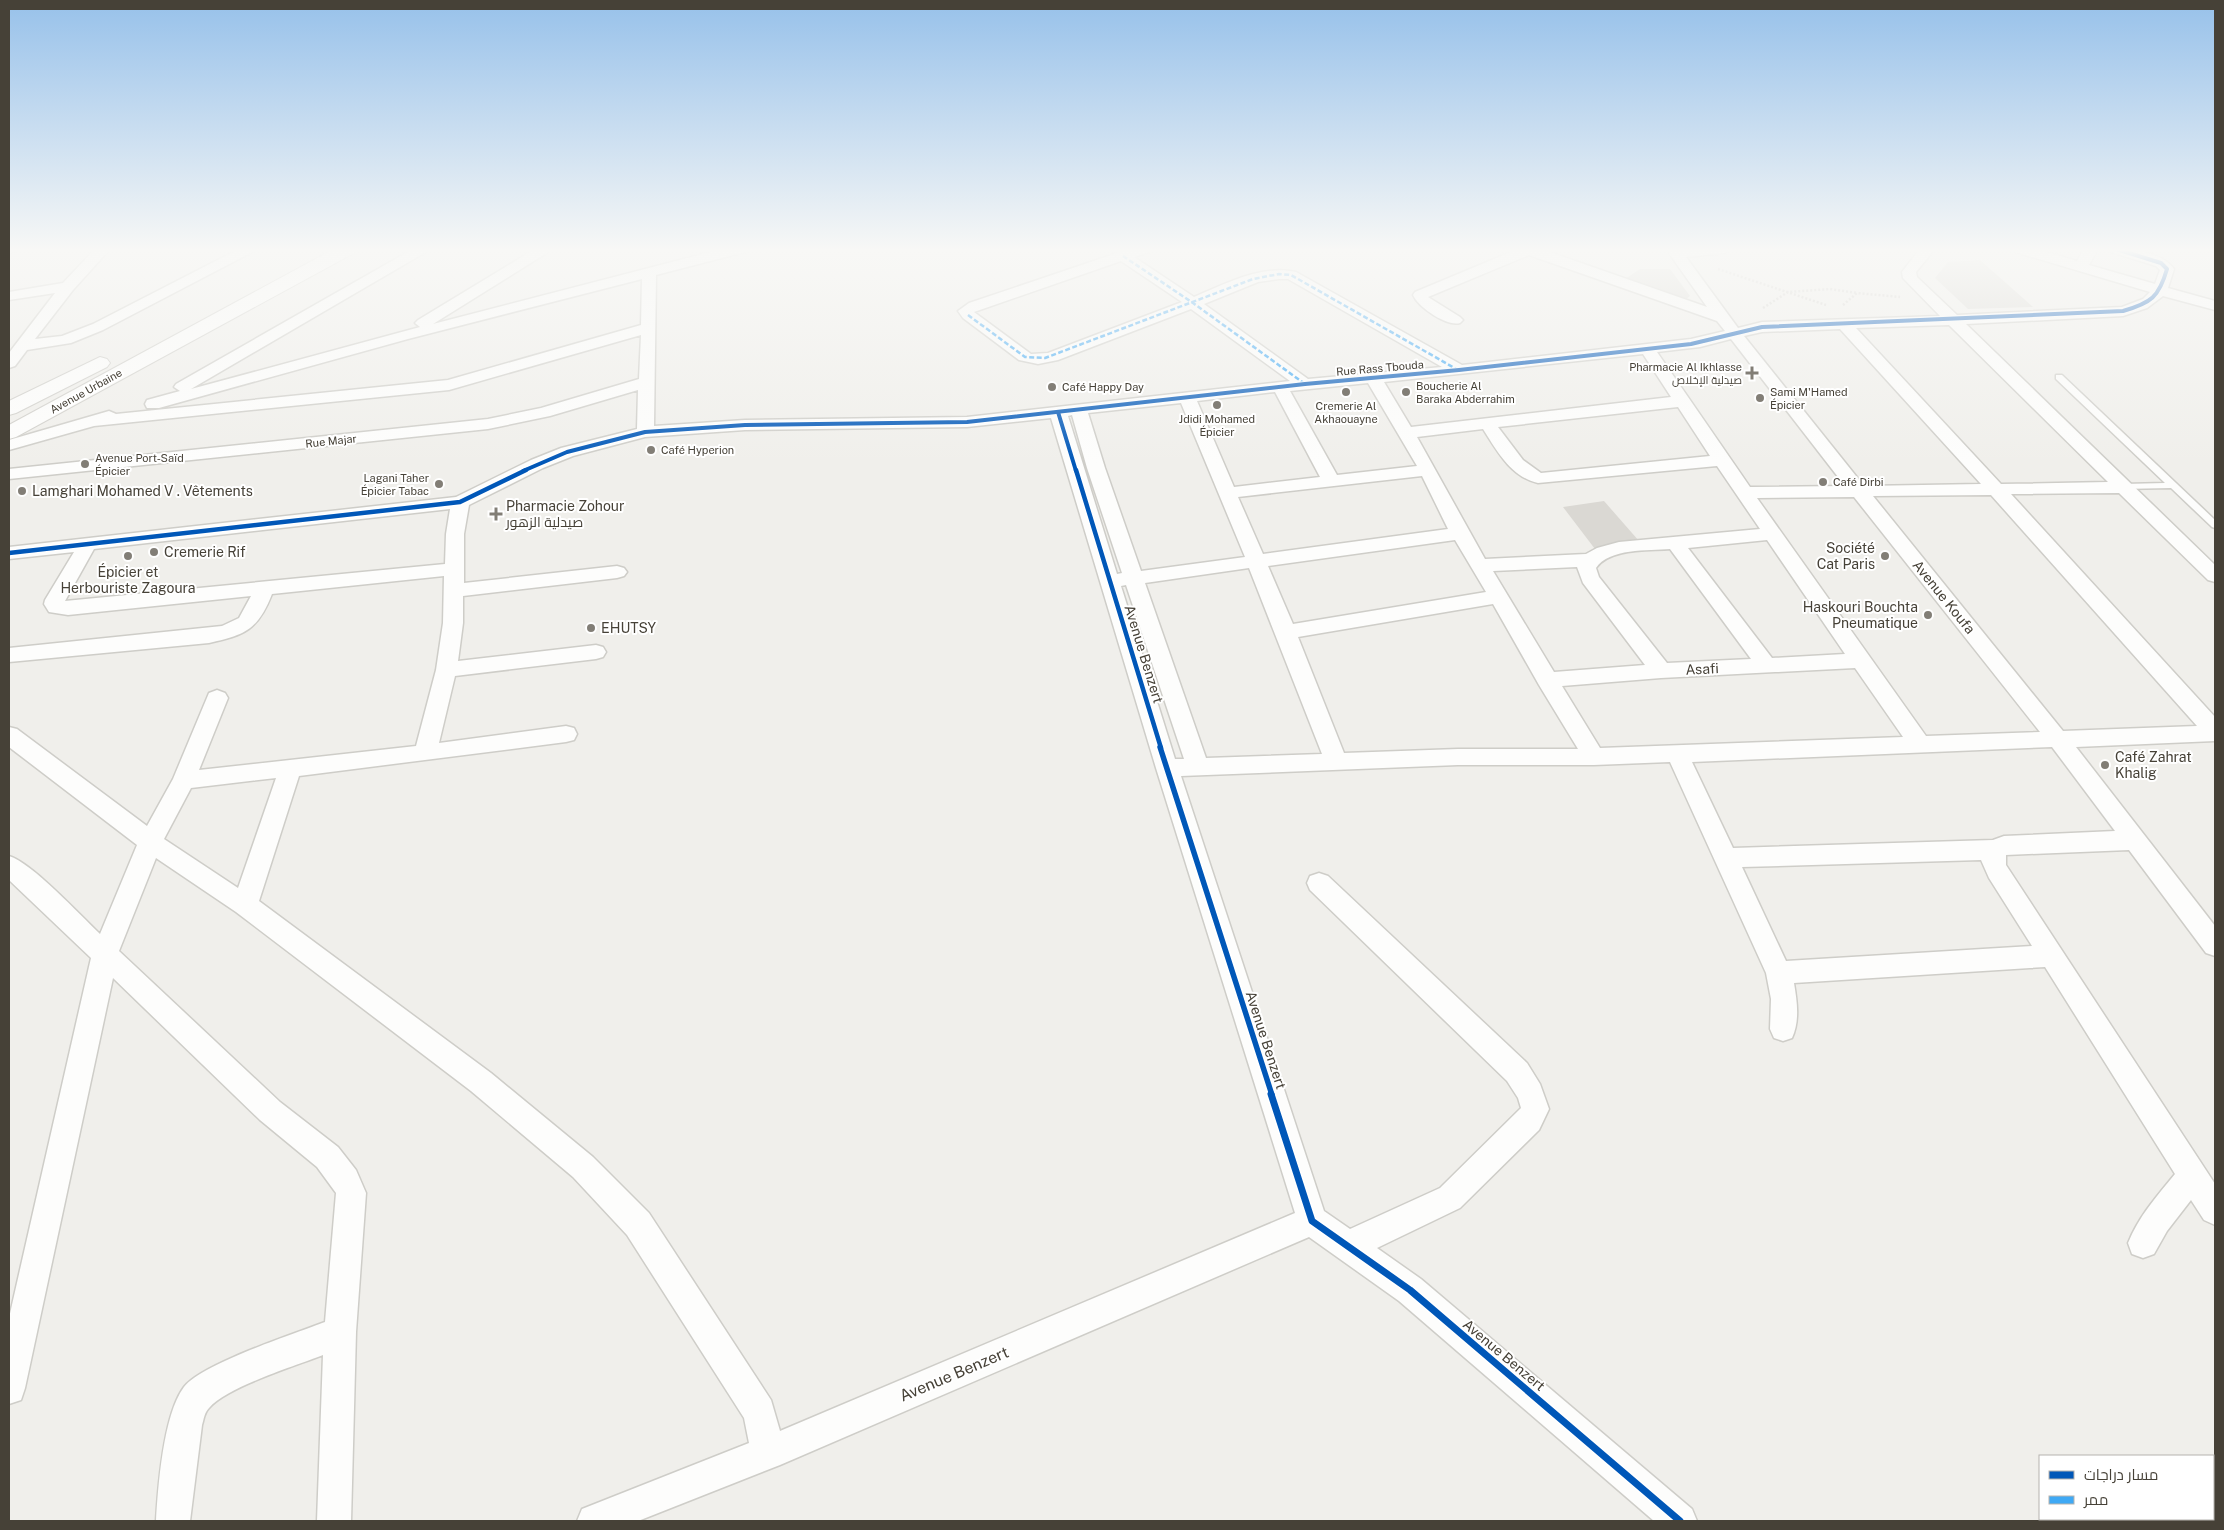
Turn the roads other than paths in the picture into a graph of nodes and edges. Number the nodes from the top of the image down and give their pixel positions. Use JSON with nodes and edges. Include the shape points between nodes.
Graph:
{"nodes":[{"id":1,"x":42,"y":320,"type":"edge"},
{"id":2,"x":110,"y":320,"type":"edge"},
{"id":3,"x":181,"y":320,"type":"edge"},
{"id":4,"x":216,"y":320,"type":"edge"},
{"id":5,"x":299,"y":320,"type":"edge"},
{"id":6,"x":429,"y":320,"type":"edge"},
{"id":7,"x":465,"y":320,"type":"edge"},
{"id":8,"x":650,"y":320,"type":"edge"},
{"id":9,"x":976,"y":320,"type":"edge"},
{"id":10,"x":1148,"y":320,"type":"edge"},
{"id":11,"x":1217,"y":320,"type":"edge"},
{"id":12,"x":1371,"y":320,"type":"edge"},
{"id":13,"x":1726,"y":320,"type":"edge"},
{"id":14,"x":1943,"y":320,"type":"edge"},
{"id":15,"x":1954,"y":320,"type":"edge"},
{"id":16,"x":1844,"y":324,"type":"junction"},
{"id":17,"x":650,"y":328,"type":"junction"},
{"id":18,"x":1740,"y":331,"type":"junction"},
{"id":19,"x":403,"y":336,"type":"junction"},
{"id":20,"x":21,"y":346,"type":"junction"},
{"id":21,"x":1648,"y":349,"type":"junction"},
{"id":22,"x":9,"y":363,"type":"edge"},
{"id":23,"x":1459,"y":370,"type":"junction"},
{"id":24,"x":2059,"y":377,"type":"dead end"},
{"id":25,"x":1374,"y":379,"type":"junction"},
{"id":26,"x":647,"y":382,"type":"junction"},
{"id":27,"x":1305,"y":384,"type":"junction"},
{"id":28,"x":1280,"y":387,"type":"junction"},
{"id":29,"x":1188,"y":398,"type":"junction"},
{"id":30,"x":1683,"y":401,"type":"junction"},
{"id":31,"x":153,"y":404,"type":"junction"},
{"id":32,"x":9,"y":409,"type":"edge"},
{"id":33,"x":1079,"y":410,"type":"junction"},
{"id":34,"x":1058,"y":412,"type":"junction"},
{"id":35,"x":95,"y":421,"type":"junction"},
{"id":36,"x":1488,"y":424,"type":"junction"},
{"id":37,"x":646,"y":432,"type":"junction"},
{"id":38,"x":9,"y":433,"type":"edge"},
{"id":39,"x":1407,"y":433,"type":"junction"},
{"id":40,"x":9,"y":445,"type":"edge"},
{"id":41,"x":1722,"y":460,"type":"junction"},
{"id":42,"x":1428,"y":470,"type":"junction"},
{"id":43,"x":9,"y":474,"type":"edge"},
{"id":44,"x":1331,"y":481,"type":"junction"},
{"id":45,"x":2173,"y":485,"type":"junction"},
{"id":46,"x":2124,"y":487,"type":"junction"},
{"id":47,"x":1997,"y":490,"type":"junction"},
{"id":48,"x":1858,"y":491,"type":"junction"},
{"id":49,"x":1226,"y":493,"type":"junction"},
{"id":50,"x":1745,"y":493,"type":"junction"},
{"id":51,"x":460,"y":502,"type":"junction"},
{"id":52,"x":2215,"y":525,"type":"edge"},
{"id":53,"x":1460,"y":533,"type":"junction"},
{"id":54,"x":1771,"y":534,"type":"junction"},
{"id":55,"x":1675,"y":543,"type":"junction"},
{"id":56,"x":88,"y":544,"type":"junction"},
{"id":57,"x":9,"y":553,"type":"edge"},
{"id":58,"x":1589,"y":560,"type":"junction"},
{"id":59,"x":1256,"y":563,"type":"junction"},
{"id":60,"x":1480,"y":566,"type":"junction"},
{"id":61,"x":453,"y":569,"type":"junction"},
{"id":62,"x":618,"y":572,"type":"dead end"},
{"id":63,"x":2215,"y":576,"type":"edge"},
{"id":64,"x":1133,"y":578,"type":"junction"},
{"id":65,"x":1109,"y":581,"type":"junction"},
{"id":66,"x":264,"y":588,"type":"junction"},
{"id":67,"x":453,"y":591,"type":"junction"},
{"id":68,"x":1498,"y":597,"type":"junction"},
{"id":69,"x":1286,"y":632,"type":"junction"},
{"id":70,"x":596,"y":652,"type":"dead end"},
{"id":71,"x":9,"y":655,"type":"edge"},
{"id":72,"x":1859,"y":661,"type":"junction"},
{"id":73,"x":1767,"y":666,"type":"junction"},
{"id":74,"x":446,"y":670,"type":"junction"},
{"id":75,"x":1662,"y":671,"type":"junction"},
{"id":76,"x":1546,"y":680,"type":"junction"},
{"id":77,"x":217,"y":698,"type":"dead end"},
{"id":78,"x":2215,"y":732,"type":"edge"},
{"id":79,"x":566,"y":734,"type":"dead end"},
{"id":80,"x":9,"y":735,"type":"edge"},
{"id":81,"x":2058,"y":739,"type":"junction"},
{"id":82,"x":1921,"y":745,"type":"junction"},
{"id":83,"x":425,"y":753,"type":"junction"},
{"id":84,"x":1676,"y":754,"type":"junction"},
{"id":85,"x":1594,"y":758,"type":"junction"},
{"id":86,"x":1336,"y":761,"type":"junction"},
{"id":87,"x":1198,"y":767,"type":"junction"},
{"id":88,"x":290,"y":768,"type":"junction"},
{"id":89,"x":1167,"y":768,"type":"junction"},
{"id":90,"x":184,"y":780,"type":"junction"},
{"id":91,"x":2135,"y":840,"type":"junction"},
{"id":92,"x":150,"y":842,"type":"junction"},
{"id":93,"x":1995,"y":850,"type":"junction"},
{"id":94,"x":1725,"y":858,"type":"junction"},
{"id":95,"x":9,"y":866,"type":"edge"},
{"id":96,"x":1319,"y":883,"type":"dead end"},
{"id":97,"x":245,"y":905,"type":"junction"},
{"id":98,"x":2215,"y":945,"type":"edge"},
{"id":99,"x":105,"y":954,"type":"junction"},
{"id":100,"x":2052,"y":956,"type":"junction"},
{"id":101,"x":1779,"y":973,"type":"junction"},
{"id":102,"x":1783,"y":1030,"type":"dead end"},
{"id":103,"x":2193,"y":1175,"type":"junction"},
{"id":104,"x":2215,"y":1210,"type":"edge"},
{"id":105,"x":1312,"y":1222,"type":"junction"},
{"id":106,"x":2144,"y":1243,"type":"dead end"},
{"id":107,"x":1348,"y":1246,"type":"junction"},
{"id":108,"x":340,"y":1332,"type":"junction"},
{"id":109,"x":9,"y":1388,"type":"edge"},
{"id":110,"x":768,"y":1453,"type":"junction"},
{"id":111,"x":173,"y":1521,"type":"edge"},
{"id":112,"x":334,"y":1521,"type":"edge"},
{"id":113,"x":594,"y":1521,"type":"edge"},
{"id":114,"x":1680,"y":1521,"type":"edge"}],
"edges":[{"from":1,"to":20,"type":"street"},
{"from":2,"to":20,"type":"street","via":[[51,343]]},
{"from":3,"to":32,"type":"street","name":"Avenue Urbaine"},
{"from":4,"to":38,"type":"street","name":"Avenue Urbaine"},
{"from":5,"to":31,"type":"street"},
{"from":6,"to":19,"type":"street"},
{"from":7,"to":19,"type":"street"},
{"from":8,"to":17,"type":"street"},
{"from":9,"to":10,"type":"street","via":[[1030,359],[1043,359]]},
{"from":11,"to":27,"type":"street"},
{"from":12,"to":23,"type":"street"},
{"from":13,"to":18,"type":"street","name":"Avenue Koufa"},
{"from":14,"to":16,"type":"street","name":"Rue Rass Tbouda"},
{"from":15,"to":46,"type":"street"},
{"from":16,"to":18,"type":"street","name":"Rue Rass Tbouda","via":[[1762,327]]},
{"from":16,"to":47,"type":"street"},
{"from":17,"to":26,"type":"street"},
{"from":17,"to":35,"type":"street","via":[[449,385]]},
{"from":18,"to":21,"type":"street","name":"Rue Rass Tbouda","via":[[1708,342]]},
{"from":18,"to":48,"type":"street","name":"Avenue Koufa"},
{"from":19,"to":31,"type":"street"},
{"from":20,"to":22,"type":"street"},
{"from":21,"to":23,"type":"street","name":"Rue Rass Tbouda"},
{"from":21,"to":30,"type":"street"},
{"from":23,"to":25,"type":"street","name":"Rue Rass Tbouda"},
{"from":24,"to":45,"type":"lane"},
{"from":25,"to":27,"type":"street","name":"Rue Rass Tbouda"},
{"from":25,"to":39,"type":"street"},
{"from":26,"to":37,"type":"street"},
{"from":26,"to":43,"type":"street","name":"Rue Majar","via":[[536,414],[488,424]]},
{"from":27,"to":28,"type":"street","name":"Rue Rass Tbouda"},
{"from":28,"to":29,"type":"street","name":"Rue Rass Tbouda"},
{"from":28,"to":44,"type":"street"},
{"from":29,"to":33,"type":"street","name":"Rue Rass Tbouda"},
{"from":29,"to":49,"type":"street"},
{"from":30,"to":36,"type":"street"},
{"from":30,"to":41,"type":"street"},
{"from":31,"to":35,"type":"street"},
{"from":33,"to":34,"type":"street","name":"Rue Rass Tbouda"},
{"from":33,"to":64,"type":"street","name":"Avenue Benzert"},
{"from":34,"to":37,"type":"street","name":"Rue Rass Tbouda","via":[[967,422],[745,425]]},
{"from":34,"to":65,"type":"street","name":"Avenue Benzert"},
{"from":35,"to":40,"type":"street"},
{"from":36,"to":39,"type":"street"},
{"from":36,"to":41,"type":"street","via":[[1518,466],[1537,478]]},
{"from":37,"to":51,"type":"street","name":"Rue Rass Tbouda","via":[[567,452]]},
{"from":39,"to":42,"type":"street"},
{"from":41,"to":50,"type":"street"},
{"from":42,"to":44,"type":"street"},
{"from":42,"to":53,"type":"street"},
{"from":44,"to":49,"type":"street"},
{"from":45,"to":46,"type":"lane"},
{"from":45,"to":52,"type":"lane"},
{"from":46,"to":47,"type":"street"},
{"from":46,"to":63,"type":"street"},
{"from":47,"to":48,"type":"street"},
{"from":47,"to":78,"type":"street"},
{"from":48,"to":50,"type":"street"},
{"from":48,"to":81,"type":"street","name":"Avenue Koufa"},
{"from":49,"to":59,"type":"street"},
{"from":50,"to":54,"type":"street"},
{"from":51,"to":56,"type":"street","name":"Rue Rass Tbouda"},
{"from":51,"to":61,"type":"street","via":[[454,534]]},
{"from":53,"to":59,"type":"street"},
{"from":53,"to":60,"type":"street"},
{"from":54,"to":55,"type":"street"},
{"from":54,"to":72,"type":"street"},
{"from":55,"to":58,"type":"street","via":[[1619,548]]},
{"from":55,"to":73,"type":"street"},
{"from":56,"to":57,"type":"street","name":"Rue Rass Tbouda"},
{"from":56,"to":66,"type":"street","via":[[55,600],[56,607]]},
{"from":58,"to":60,"type":"street"},
{"from":58,"to":75,"type":"street","via":[[1586,568],[1590,579]]},
{"from":59,"to":64,"type":"street"},
{"from":59,"to":69,"type":"street"},
{"from":60,"to":68,"type":"street"},
{"from":61,"to":66,"type":"street"},
{"from":61,"to":67,"type":"street"},
{"from":62,"to":67,"type":"street"},
{"from":64,"to":65,"type":"street"},
{"from":64,"to":87,"type":"street","name":"Avenue Benzert"},
{"from":65,"to":89,"type":"street","name":"Avenue Benzert"},
{"from":66,"to":71,"type":"street","via":[[250,620],[234,630],[209,636]]},
{"from":67,"to":74,"type":"street","via":[[453,623]]},
{"from":68,"to":69,"type":"street"},
{"from":68,"to":76,"type":"street"},
{"from":69,"to":86,"type":"street"},
{"from":70,"to":74,"type":"street"},
{"from":72,"to":73,"type":"street","name":"Asafi"},
{"from":72,"to":82,"type":"street"},
{"from":73,"to":75,"type":"street","name":"Asafi"},
{"from":74,"to":83,"type":"street"},
{"from":75,"to":76,"type":"street","name":"Asafi"},
{"from":76,"to":85,"type":"street"},
{"from":77,"to":90,"type":"street"},
{"from":78,"to":81,"type":"street"},
{"from":79,"to":83,"type":"street"},
{"from":80,"to":92,"type":"street"},
{"from":81,"to":82,"type":"street"},
{"from":81,"to":91,"type":"street","name":"Avenue Koufa"},
{"from":82,"to":84,"type":"street"},
{"from":83,"to":88,"type":"street"},
{"from":84,"to":85,"type":"street"},
{"from":84,"to":94,"type":"street"},
{"from":85,"to":86,"type":"street","via":[[1458,757]]},
{"from":86,"to":87,"type":"street"},
{"from":87,"to":89,"type":"street"},
{"from":88,"to":90,"type":"street"},
{"from":88,"to":97,"type":"street"},
{"from":89,"to":105,"type":"street","name":"Avenue Benzert"},
{"from":90,"to":92,"type":"street"},
{"from":91,"to":93,"type":"street","via":[[2004,846]]},
{"from":91,"to":98,"type":"street","name":"Avenue Koufa"},
{"from":92,"to":97,"type":"street"},
{"from":92,"to":99,"type":"street"},
{"from":93,"to":94,"type":"street"},
{"from":93,"to":100,"type":"street","via":[[1992,856],[1994,864]]},
{"from":94,"to":101,"type":"street"},
{"from":95,"to":99,"type":"street"},
{"from":96,"to":107,"type":"street","via":[[1516,1072],[1530,1093],[1535,1109],[1530,1121],[1450,1198]]},
{"from":97,"to":110,"type":"street","via":[[534,1124],[583,1167],[638,1224],[759,1412]]},
{"from":99,"to":108,"type":"street","via":[[347,1179],[351,1193]]},
{"from":99,"to":109,"type":"street"},
{"from":100,"to":101,"type":"street"},
{"from":100,"to":103,"type":"street"},
{"from":101,"to":102,"type":"street","via":[[1784,999]]},
{"from":103,"to":104,"type":"street"},
{"from":103,"to":106,"type":"street","via":[[2156,1220]]},
{"from":105,"to":107,"type":"street","name":"Avenue Benzert"},
{"from":105,"to":110,"type":"street","name":"Avenue Benzert"},
{"from":107,"to":114,"type":"street","name":"Avenue Benzert","via":[[1410,1290]]},
{"from":108,"to":111,"type":"street","via":[[217,1381],[202,1391],[193,1402],[185,1427]]},
{"from":108,"to":112,"type":"street"},
{"from":110,"to":113,"type":"street","name":"Avenue Benzert"}]}
